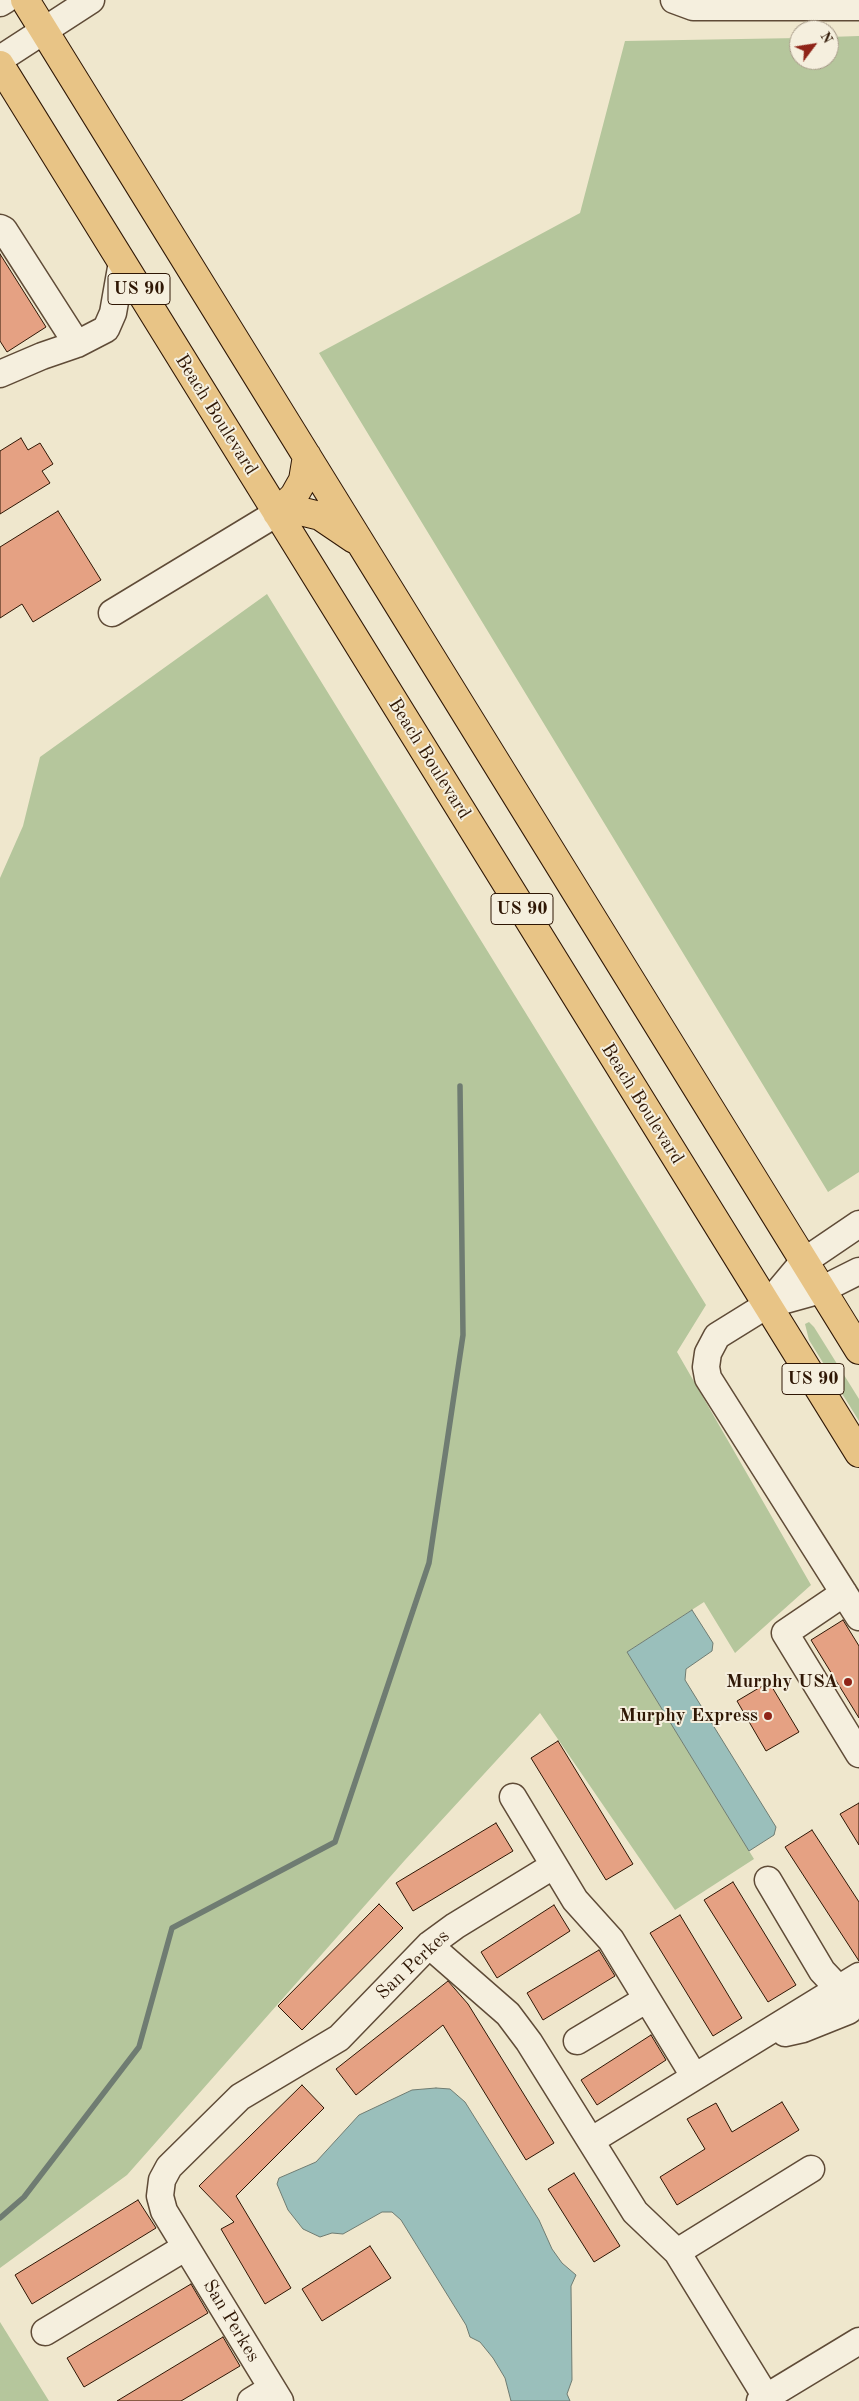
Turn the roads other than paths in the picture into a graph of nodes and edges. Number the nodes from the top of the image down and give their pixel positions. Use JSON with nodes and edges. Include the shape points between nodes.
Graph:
{"nodes":[{"id":1,"x":5,"y":0,"type":"edge"},
{"id":2,"x":25,"y":0,"type":"edge"},
{"id":3,"x":91,"y":0,"type":"edge"},
{"id":4,"x":674,"y":0,"type":"edge"},
{"id":5,"x":0,"y":3,"type":"edge"},
{"id":6,"x":859,"y":7,"type":"edge"},
{"id":7,"x":43,"y":30,"type":"junction"},
{"id":8,"x":0,"y":59,"type":"edge"},
{"id":9,"x":0,"y":65,"type":"edge"},
{"id":10,"x":0,"y":228,"type":"edge"},
{"id":11,"x":122,"y":262,"type":"junction"},
{"id":12,"x":77,"y":344,"type":"junction"},
{"id":13,"x":0,"y":374,"type":"edge"},
{"id":14,"x":307,"y":456,"type":"junction"},
{"id":15,"x":277,"y":513,"type":"junction"},
{"id":16,"x":362,"y":544,"type":"junction"},
{"id":17,"x":112,"y":613,"type":"dead end"},
{"id":18,"x":859,"y":1224,"type":"edge"},
{"id":19,"x":803,"y":1262,"type":"junction"},
{"id":20,"x":859,"y":1271,"type":"edge"},
{"id":21,"x":821,"y":1290,"type":"junction"},
{"id":22,"x":767,"y":1305,"type":"junction"},
{"id":23,"x":859,"y":1350,"type":"edge"},
{"id":24,"x":859,"y":1453,"type":"edge"},
{"id":25,"x":844,"y":1593,"type":"junction"},
{"id":26,"x":859,"y":1617,"type":"edge"},
{"id":27,"x":859,"y":1754,"type":"edge"},
{"id":28,"x":513,"y":1797,"type":"dead end"},
{"id":29,"x":553,"y":1866,"type":"junction"},
{"id":30,"x":768,"y":1880,"type":"dead end"},
{"id":31,"x":429,"y":1945,"type":"junction"},
{"id":32,"x":853,"y":1993,"type":"edge"},
{"id":33,"x":647,"y":1999,"type":"junction"},
{"id":34,"x":578,"y":2041,"type":"dead end"},
{"id":35,"x":694,"y":2076,"type":"junction"},
{"id":36,"x":592,"y":2140,"type":"junction"},
{"id":37,"x":811,"y":2169,"type":"dead end"},
{"id":38,"x":186,"y":2247,"type":"junction"},
{"id":39,"x":677,"y":2252,"type":"junction"},
{"id":40,"x":45,"y":2332,"type":"dead end"},
{"id":41,"x":859,"y":2341,"type":"edge"},
{"id":42,"x":268,"y":2397,"type":"edge"},
{"id":43,"x":763,"y":2399,"type":"edge"}],
"edges":[{"from":1,"to":5,"type":"street"},
{"from":2,"to":7,"type":"highway","number":"US 90"},
{"from":3,"to":7,"type":"street"},
{"from":4,"to":6,"type":"street","via":[[693,7]]},
{"from":7,"to":8,"type":"street"},
{"from":7,"to":14,"type":"highway","number":"US 90"},
{"from":9,"to":11,"type":"highway","name":"Beach Boulevard","number":"US 90"},
{"from":10,"to":12,"type":"street"},
{"from":11,"to":12,"type":"street","via":[[114,313],[106,329]]},
{"from":11,"to":15,"type":"highway","name":"Beach Boulevard","number":"US 90"},
{"from":12,"to":13,"type":"street"},
{"from":14,"to":15,"type":"highway","via":[[303,480],[294,496]]},
{"from":14,"to":16,"type":"highway","number":"US 90"},
{"from":15,"to":16,"type":"highway","via":[[300,511],[320,516]]},
{"from":15,"to":17,"type":"street"},
{"from":15,"to":22,"type":"highway","name":"Beach Boulevard","number":"US 90"},
{"from":16,"to":19,"type":"highway","number":"US 90"},
{"from":18,"to":19,"type":"street"},
{"from":19,"to":21,"type":"highway","number":"US 90"},
{"from":19,"to":22,"type":"street"},
{"from":20,"to":21,"type":"street"},
{"from":21,"to":22,"type":"street"},
{"from":21,"to":23,"type":"highway","number":"US 90"},
{"from":22,"to":24,"type":"highway","name":"Beach Boulevard","number":"US 90"},
{"from":22,"to":25,"type":"street","via":[[717,1336],[708,1353],[707,1372]]},
{"from":25,"to":26,"type":"street"},
{"from":25,"to":27,"type":"street","via":[[785,1633]]},
{"from":28,"to":29,"type":"street"},
{"from":29,"to":31,"type":"street","name":"San Perkes"},
{"from":29,"to":33,"type":"street","via":[[575,1900],[611,1940]]},
{"from":30,"to":32,"type":"street","via":[[822,1972]]},
{"from":31,"to":36,"type":"street","via":[[508,2014],[530,2042]]},
{"from":31,"to":38,"type":"street","name":"San Perkes","via":[[339,2038],[240,2097],[169,2167],[162,2180],[160,2196],[164,2212]]},
{"from":32,"to":35,"type":"street","via":[[755,2040]]},
{"from":33,"to":34,"type":"street"},
{"from":33,"to":35,"type":"street"},
{"from":35,"to":36,"type":"street"},
{"from":36,"to":39,"type":"street","via":[[635,2212]]},
{"from":37,"to":39,"type":"street"},
{"from":38,"to":40,"type":"street"},
{"from":38,"to":42,"type":"street","name":"San Perkes"},
{"from":39,"to":43,"type":"street"},
{"from":41,"to":43,"type":"street"}]}
